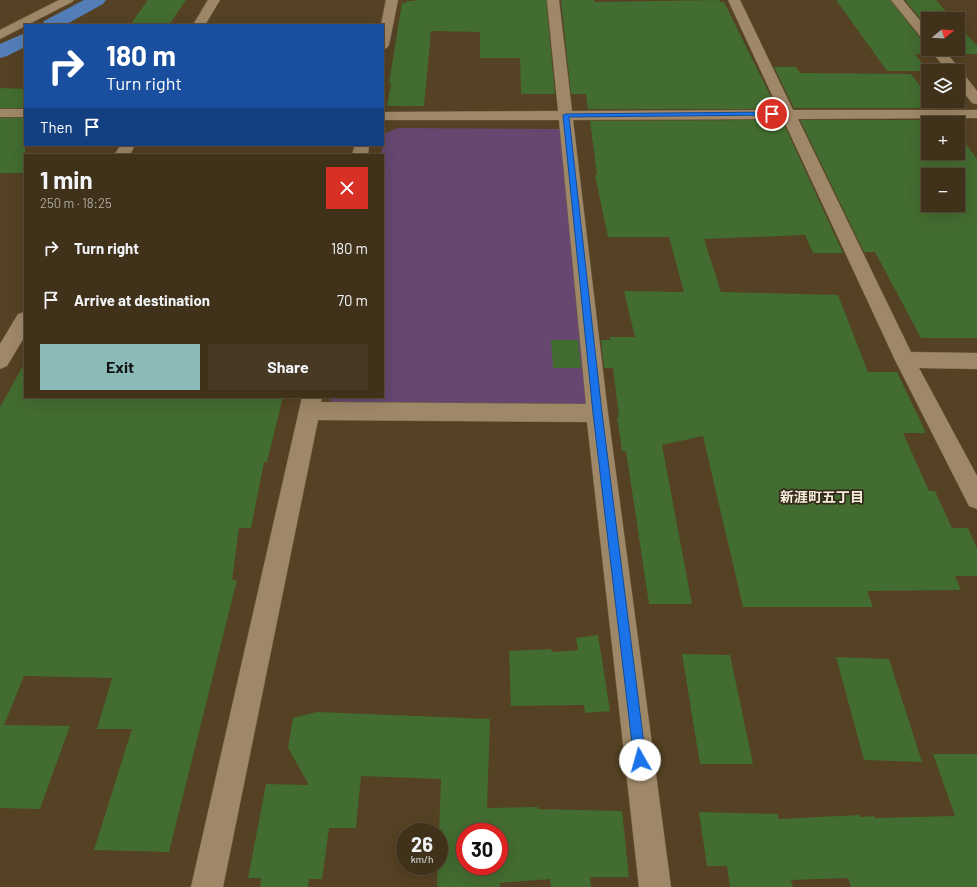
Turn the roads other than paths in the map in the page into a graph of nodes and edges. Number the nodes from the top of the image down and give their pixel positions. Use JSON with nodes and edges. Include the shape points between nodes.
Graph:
{"nodes":[{"id":1,"x":68,"y":0,"type":"edge"},
{"id":2,"x":214,"y":0,"type":"edge"},
{"id":3,"x":392,"y":0,"type":"edge"},
{"id":4,"x":554,"y":0,"type":"edge"},
{"id":5,"x":734,"y":0,"type":"edge"},
{"id":6,"x":897,"y":0,"type":"edge"},
{"id":7,"x":200,"y":24,"type":"edge"},
{"id":8,"x":921,"y":29,"type":"edge"},
{"id":9,"x":0,"y":35,"type":"edge"},
{"id":10,"x":384,"y":40,"type":"edge"},
{"id":11,"x":942,"y":56,"type":"edge"},
{"id":12,"x":948,"y":64,"type":"edge"},
{"id":13,"x":965,"y":85,"type":"edge"},
{"id":14,"x":977,"y":100,"type":"edge"},
{"id":15,"x":24,"y":113,"type":"edge"},
{"id":16,"x":788,"y":114,"type":"junction"},
{"id":17,"x":977,"y":114,"type":"edge"},
{"id":18,"x":566,"y":115,"type":"junction"},
{"id":19,"x":2,"y":116,"type":"edge"},
{"id":20,"x":384,"y":116,"type":"edge"},
{"id":21,"x":24,"y":321,"type":"edge"},
{"id":22,"x":905,"y":360,"type":"junction"},
{"id":23,"x":0,"y":361,"type":"edge"},
{"id":24,"x":977,"y":361,"type":"edge"},
{"id":25,"x":311,"y":404,"type":"edge"},
{"id":26,"x":597,"y":413,"type":"junction"},
{"id":27,"x":977,"y":499,"type":"edge"},
{"id":28,"x":207,"y":887,"type":"edge"},
{"id":29,"x":655,"y":887,"type":"edge"}],
"edges":[{"from":1,"to":9,"type":"street"},
{"from":2,"to":7,"type":"street"},
{"from":3,"to":10,"type":"street"},
{"from":4,"to":18,"type":"street"},
{"from":5,"to":16,"type":"street"},
{"from":6,"to":8,"type":"street"},
{"from":11,"to":12,"type":"street"},
{"from":13,"to":14,"type":"street"},
{"from":15,"to":19,"type":"street"},
{"from":16,"to":17,"type":"street"},
{"from":16,"to":18,"type":"street"},
{"from":16,"to":22,"type":"street"},
{"from":18,"to":20,"type":"street"},
{"from":18,"to":26,"type":"street"},
{"from":21,"to":23,"type":"street"},
{"from":22,"to":24,"type":"street"},
{"from":22,"to":27,"type":"street"},
{"from":25,"to":26,"type":"street"},
{"from":25,"to":28,"type":"street"},
{"from":26,"to":29,"type":"street"}]}
